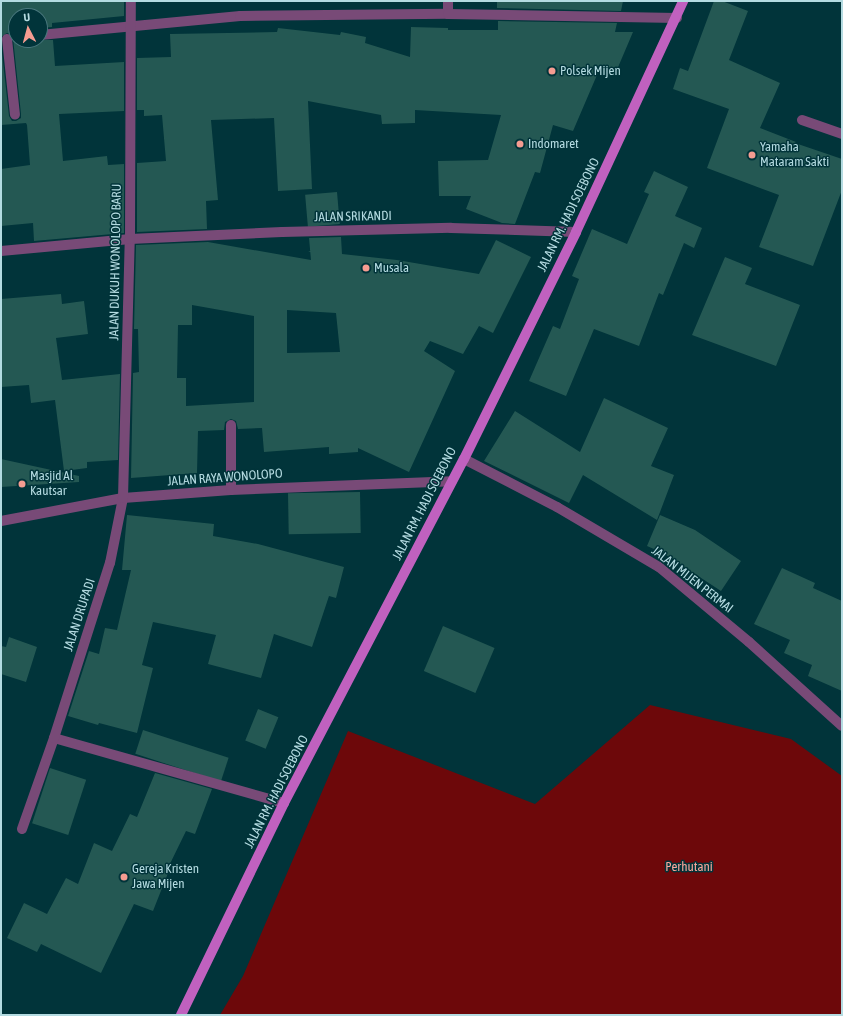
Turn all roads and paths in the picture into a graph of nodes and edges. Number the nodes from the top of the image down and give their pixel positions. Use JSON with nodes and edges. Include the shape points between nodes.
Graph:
{"nodes":[{"id":1,"x":131,"y":1,"type":"edge"},
{"id":2,"x":448,"y":1,"type":"edge"},
{"id":3,"x":683,"y":1,"type":"edge"},
{"id":4,"x":448,"y":14,"type":"junction"},
{"id":5,"x":677,"y":18,"type":"junction"},
{"id":6,"x":130,"y":26,"type":"junction"},
{"id":7,"x":48,"y":34,"type":"edge"},
{"id":8,"x":9,"y":48,"type":"edge"},
{"id":9,"x":15,"y":115,"type":"dead end"},
{"id":10,"x":802,"y":120,"type":"dead end"},
{"id":11,"x":842,"y":134,"type":"edge"},
{"id":12,"x":576,"y":232,"type":"junction"},
{"id":13,"x":130,"y":239,"type":"junction"},
{"id":14,"x":1,"y":251,"type":"edge"},
{"id":15,"x":231,"y":425,"type":"dead end"},
{"id":16,"x":464,"y":459,"type":"junction"},
{"id":17,"x":452,"y":481,"type":"junction"},
{"id":18,"x":231,"y":490,"type":"junction"},
{"id":19,"x":124,"y":498,"type":"junction"},
{"id":20,"x":1,"y":521,"type":"edge"},
{"id":21,"x":842,"y":726,"type":"edge"},
{"id":22,"x":54,"y":738,"type":"junction"},
{"id":23,"x":284,"y":803,"type":"junction"},
{"id":24,"x":22,"y":829,"type":"dead end"},
{"id":25,"x":181,"y":1015,"type":"edge"}],
"edges":[{"from":1,"to":6,"type":"street","name":"JALAN DUKUH WONOLOPO BARU"},
{"from":2,"to":4,"type":"street"},
{"from":3,"to":5,"type":"main road","name":"JALAN RM. HADI SOEBONO"},
{"from":4,"to":5,"type":"street"},
{"from":4,"to":6,"type":"street","via":[[240,16]]},
{"from":5,"to":12,"type":"main road","name":"JALAN RM. HADI SOEBONO"},
{"from":6,"to":7,"type":"street"},
{"from":6,"to":13,"type":"street","name":"JALAN DUKUH WONOLOPO BARU"},
{"from":8,"to":9,"type":"street"},
{"from":10,"to":11,"type":"street"},
{"from":12,"to":13,"type":"street","name":"JALAN SRIKANDI","via":[[451,228]]},
{"from":12,"to":16,"type":"main road","name":"JALAN RM. HADI SOEBONO"},
{"from":13,"to":14,"type":"street","name":"JALAN SRIKANDI"},
{"from":13,"to":19,"type":"street","name":"JALAN DUKUH WONOLOPO BARU"},
{"from":15,"to":18,"type":"street"},
{"from":16,"to":17,"type":"main road","name":"JALAN RM. HADI SOEBONO"},
{"from":16,"to":21,"type":"street","name":"JALAN MIJEN PERMAI","via":[[556,507],[659,567],[750,642]]},
{"from":17,"to":18,"type":"street","name":"JALAN RAYA WONOLOPO"},
{"from":17,"to":23,"type":"main road","name":"JALAN RM. HADI SOEBONO"},
{"from":18,"to":19,"type":"street","name":"JALAN RAYA WONOLOPO"},
{"from":19,"to":20,"type":"street","name":"JALAN RAYA WONOLOPO"},
{"from":19,"to":22,"type":"street","name":"JALAN DRUPADI","via":[[110,564]]},
{"from":22,"to":23,"type":"street"},
{"from":22,"to":24,"type":"street","name":"JALAN DRUPADI"},
{"from":23,"to":25,"type":"main road","name":"JALAN RM. HADI SOEBONO"}]}
